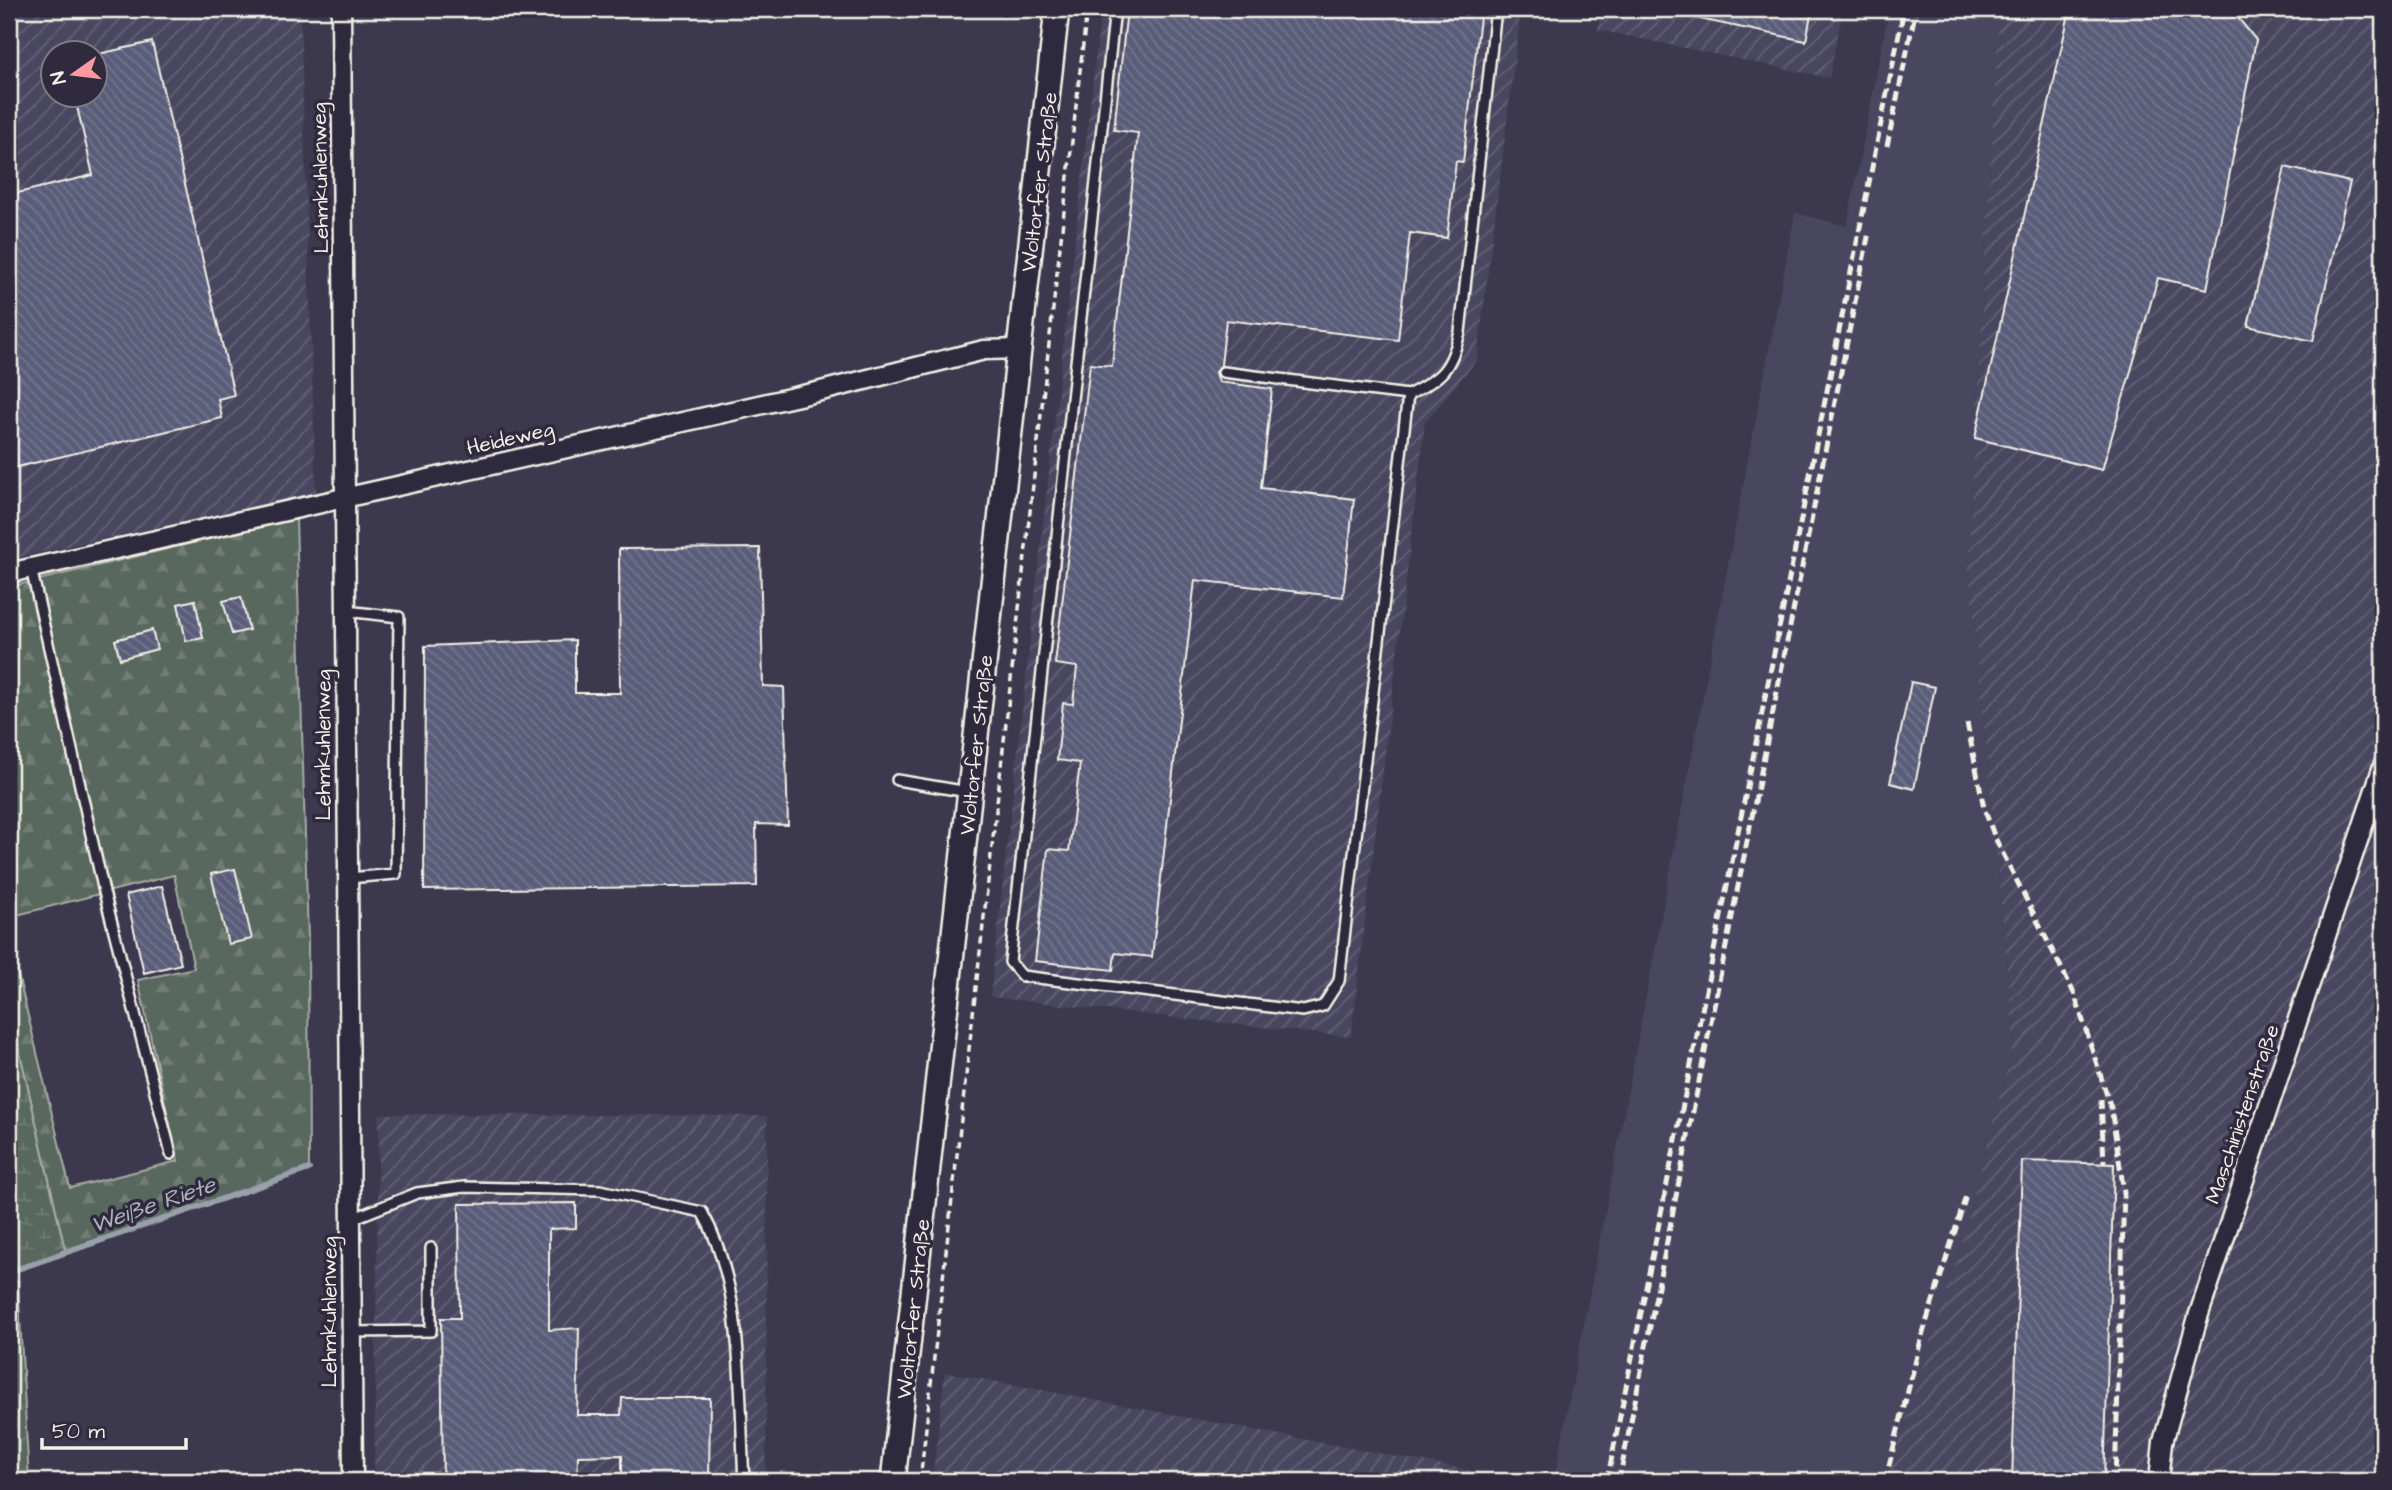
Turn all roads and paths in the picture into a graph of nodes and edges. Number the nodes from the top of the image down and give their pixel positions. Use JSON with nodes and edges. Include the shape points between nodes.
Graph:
{"nodes":[{"id":1,"x":341,"y":9,"type":"edge"},
{"id":2,"x":1057,"y":9,"type":"edge"},
{"id":3,"x":1087,"y":9,"type":"edge"},
{"id":4,"x":1115,"y":9,"type":"edge"},
{"id":5,"x":1496,"y":9,"type":"edge"},
{"id":6,"x":1020,"y":349,"type":"junction"},
{"id":7,"x":1223,"y":372,"type":"dead end"},
{"id":8,"x":1408,"y":395,"type":"junction"},
{"id":9,"x":345,"y":499,"type":"junction"},
{"id":10,"x":31,"y":568,"type":"junction"},
{"id":11,"x":9,"y":573,"type":"edge"},
{"id":12,"x":346,"y":611,"type":"junction"},
{"id":13,"x":2383,"y":766,"type":"edge"},
{"id":14,"x":897,"y":780,"type":"dead end"},
{"id":15,"x":971,"y":793,"type":"junction"},
{"id":16,"x":346,"y":878,"type":"junction"},
{"id":17,"x":171,"y":1154,"type":"dead end"},
{"id":18,"x":352,"y":1219,"type":"junction"},
{"id":19,"x":431,"y":1248,"type":"dead end"},
{"id":20,"x":352,"y":1332,"type":"junction"},
{"id":21,"x":353,"y":1480,"type":"edge"},
{"id":22,"x":416,"y":1481,"type":"edge"},
{"id":23,"x":744,"y":1481,"type":"edge"},
{"id":24,"x":893,"y":1481,"type":"edge"},
{"id":25,"x":920,"y":1481,"type":"edge"},
{"id":26,"x":2159,"y":1481,"type":"edge"}],
"edges":[{"from":1,"to":9,"type":"street","name":"Lehmkuhlenweg"},
{"from":2,"to":6,"type":"main road","name":"Woltorfer Straße"},
{"from":3,"to":25,"type":"path"},
{"from":4,"to":8,"type":"lane","via":[[1010,962],[1022,976],[1303,1011],[1323,1006],[1339,981]]},
{"from":5,"to":8,"type":"lane","via":[[1453,360],[1431,383]]},
{"from":6,"to":9,"type":"street","name":"Heideweg","via":[[984,350]]},
{"from":6,"to":15,"type":"main road","name":"Woltorfer Straße"},
{"from":7,"to":8,"type":"lane"},
{"from":9,"to":10,"type":"street","name":"Heideweg"},
{"from":9,"to":12,"type":"street","name":"Lehmkuhlenweg"},
{"from":10,"to":11,"type":"street","name":"Heideweg"},
{"from":10,"to":17,"type":"lane","via":[[104,892]]},
{"from":12,"to":16,"type":"street","name":"Lehmkuhlenweg"},
{"from":12,"to":16,"type":"lane","via":[[399,617],[396,874]]},
{"from":13,"to":26,"type":"street","name":"Maschinistenstraße","via":[[2198,1317],[2163,1442]]},
{"from":14,"to":15,"type":"lane"},
{"from":15,"to":24,"type":"main road","name":"Woltorfer Straße"},
{"from":16,"to":18,"type":"street","name":"Lehmkuhlenweg"},
{"from":18,"to":20,"type":"street","name":"Lehmkuhlenweg"},
{"from":18,"to":23,"type":"lane","via":[[417,1193],[464,1187],[600,1190],[702,1212],[717,1238],[735,1324]]},
{"from":19,"to":20,"type":"lane","via":[[431,1331]]},
{"from":20,"to":21,"type":"street","name":"Lehmkuhlenweg"},
{"from":21,"to":22,"type":"lane"}]}
